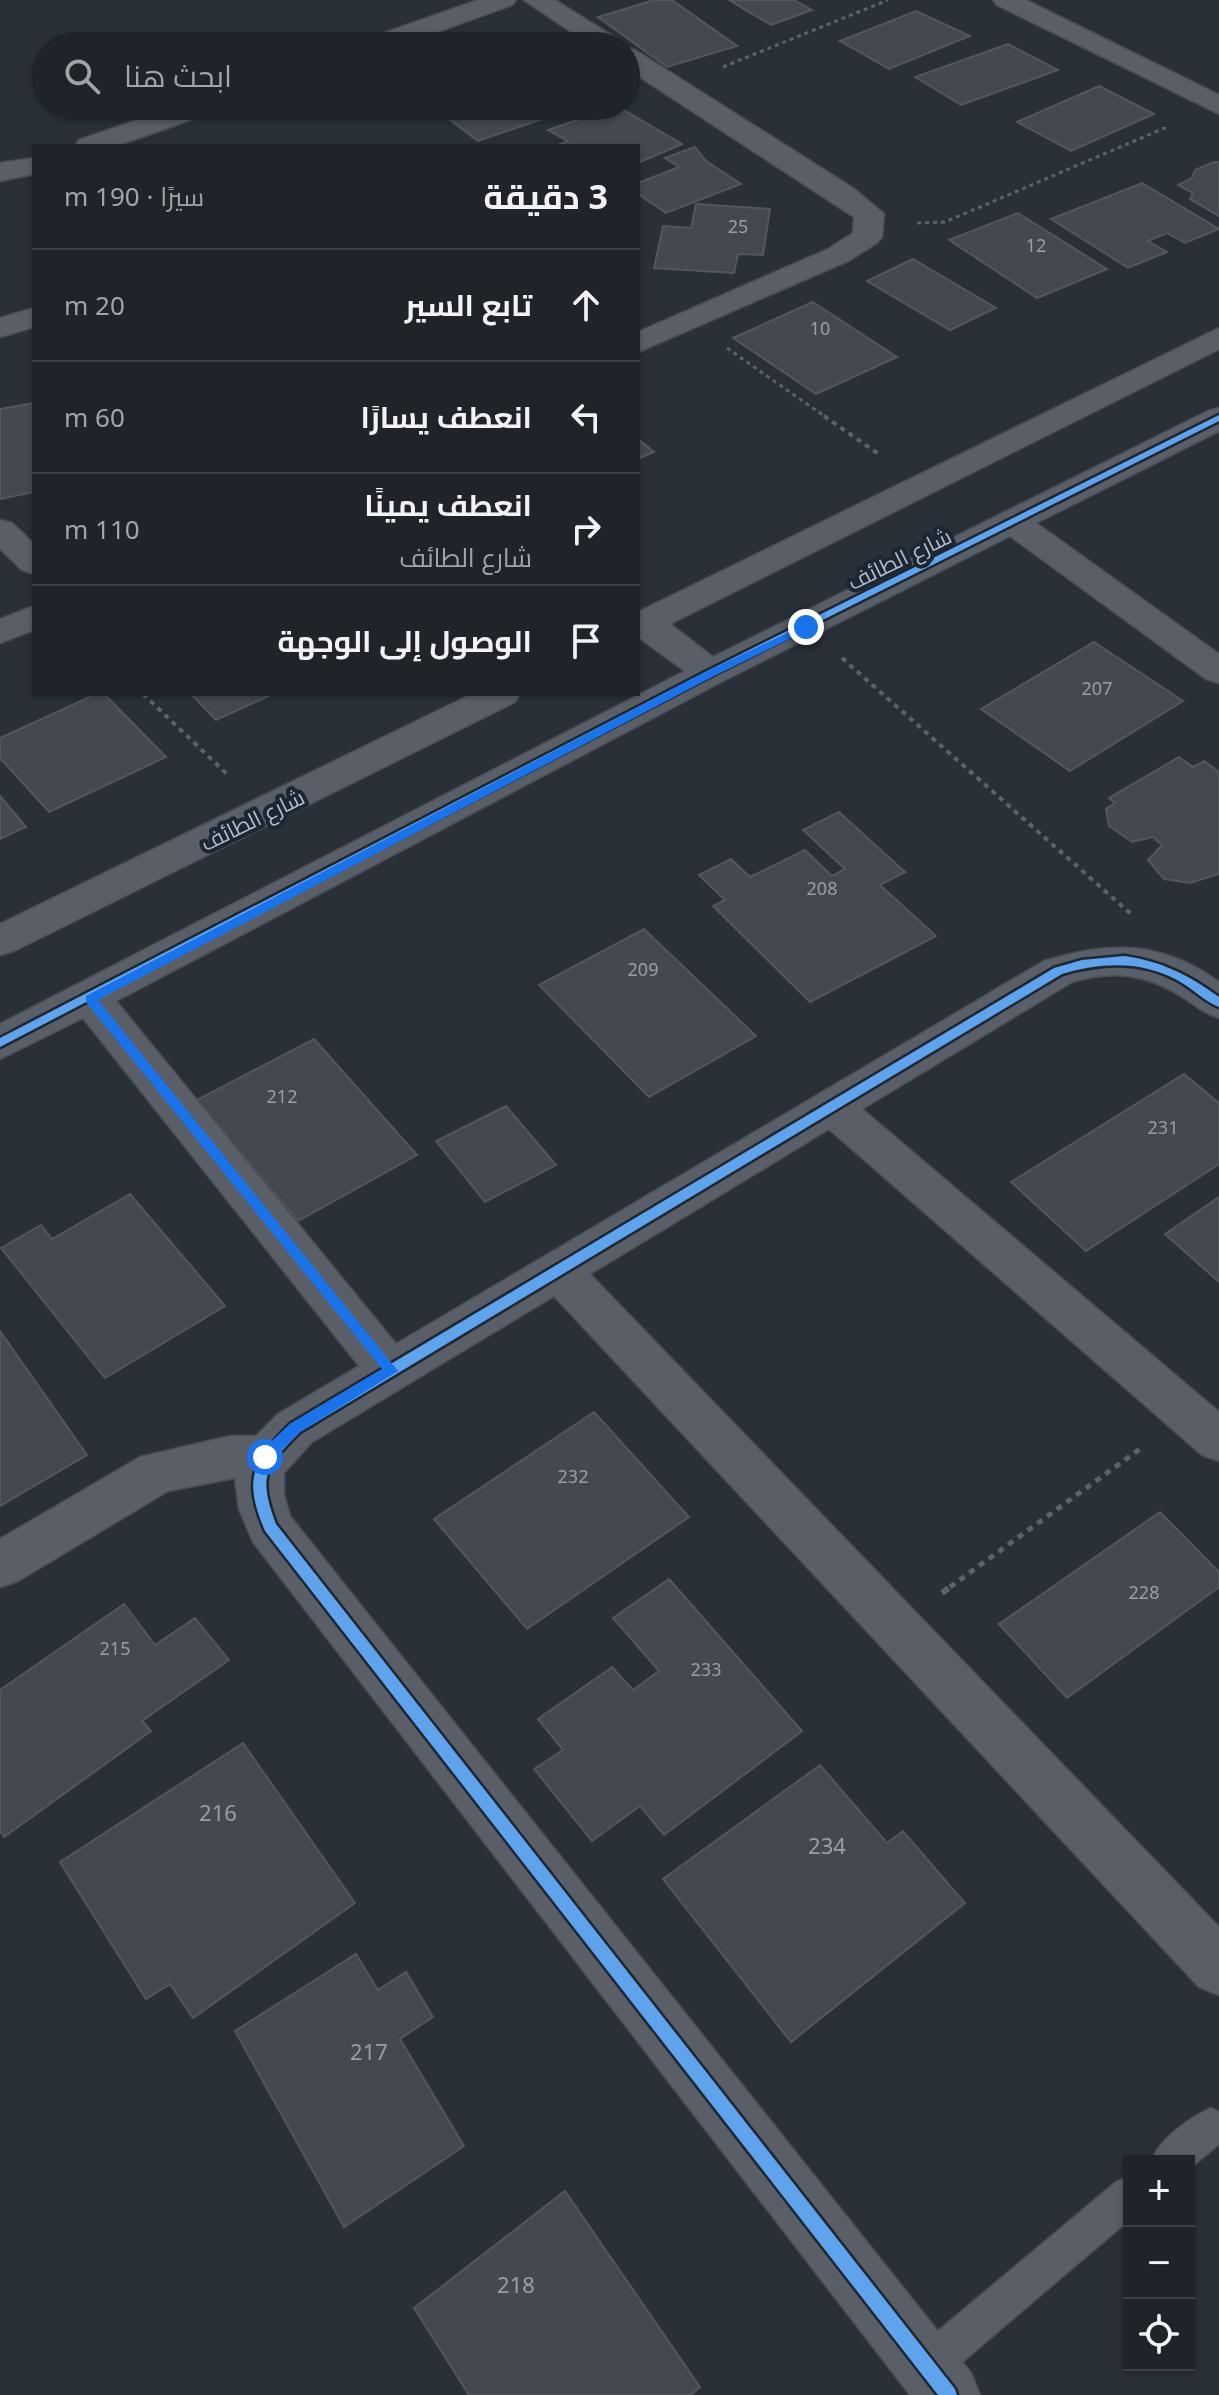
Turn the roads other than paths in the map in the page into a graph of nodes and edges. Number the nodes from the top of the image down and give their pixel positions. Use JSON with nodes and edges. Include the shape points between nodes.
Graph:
{"nodes":[{"id":1,"x":503,"y":0,"type":"edge"},
{"id":2,"x":537,"y":0,"type":"edge"},
{"id":3,"x":1006,"y":0,"type":"edge"},
{"id":4,"x":413,"y":32,"type":"edge"},
{"id":5,"x":588,"y":32,"type":"edge"},
{"id":6,"x":640,"y":65,"type":"edge"},
{"id":7,"x":1218,"y":106,"type":"edge"},
{"id":8,"x":163,"y":120,"type":"edge"},
{"id":9,"x":95,"y":144,"type":"edge"},
{"id":10,"x":32,"y":166,"type":"edge"},
{"id":11,"x":0,"y":172,"type":"edge"},
{"id":12,"x":32,"y":318,"type":"edge"},
{"id":13,"x":0,"y":328,"type":"edge"},
{"id":14,"x":1219,"y":337,"type":"edge"},
{"id":15,"x":640,"y":342,"type":"edge"},
{"id":16,"x":1204,"y":426,"type":"edge"},
{"id":17,"x":1219,"y":455,"type":"edge"},
{"id":18,"x":1014,"y":523,"type":"junction"},
{"id":19,"x":0,"y":530,"type":"edge"},
{"id":20,"x":32,"y":561,"type":"edge"},
{"id":21,"x":32,"y":618,"type":"edge"},
{"id":22,"x":642,"y":624,"type":"edge"},
{"id":23,"x":0,"y":632,"type":"edge"},
{"id":24,"x":1219,"y":671,"type":"edge"},
{"id":25,"x":710,"y":673,"type":"junction"},
{"id":26,"x":498,"y":696,"type":"edge"},
{"id":27,"x":0,"y":941,"type":"edge"},
{"id":28,"x":91,"y":999,"type":"junction"},
{"id":29,"x":1219,"y":1003,"type":"edge"},
{"id":30,"x":0,"y":1043,"type":"edge"},
{"id":31,"x":832,"y":1107,"type":"junction"},
{"id":32,"x":558,"y":1270,"type":"junction"},
{"id":33,"x":391,"y":1371,"type":"junction"},
{"id":34,"x":1204,"y":1427,"type":"edge"},
{"id":35,"x":265,"y":1457,"type":"junction"},
{"id":36,"x":0,"y":1565,"type":"edge"},
{"id":37,"x":1219,"y":1967,"type":"edge"},
{"id":38,"x":1211,"y":2127,"type":"dead end"},
{"id":39,"x":1177,"y":2155,"type":"edge"},
{"id":40,"x":1123,"y":2201,"type":"edge"},
{"id":41,"x":938,"y":2381,"type":"edge"}],
"edges":[{"from":1,"to":4,"type":"street"},
{"from":2,"to":5,"type":"street"},
{"from":3,"to":7,"type":"street"},
{"from":6,"to":15,"type":"street","via":[[869,214],[867,237],[838,255]]},
{"from":8,"to":9,"type":"street"},
{"from":10,"to":11,"type":"street"},
{"from":12,"to":13,"type":"street"},
{"from":14,"to":22,"type":"street"},
{"from":16,"to":17,"type":"street"},
{"from":16,"to":18,"type":"street","name":"شارع الطائف"},
{"from":18,"to":24,"type":"street"},
{"from":18,"to":25,"type":"street","name":"شارع الطائف"},
{"from":19,"to":20,"type":"street"},
{"from":21,"to":23,"type":"street"},
{"from":22,"to":25,"type":"street"},
{"from":25,"to":28,"type":"street","name":"شارع الطائف"},
{"from":26,"to":27,"type":"street","name":"شارع الطائف"},
{"from":28,"to":30,"type":"street","name":"شارع الطائف"},
{"from":28,"to":33,"type":"street"},
{"from":29,"to":31,"type":"street","via":[[1169,970],[1130,960],[1091,960],[1058,971]]},
{"from":31,"to":32,"type":"street"},
{"from":31,"to":34,"type":"street"},
{"from":32,"to":33,"type":"street"},
{"from":32,"to":37,"type":"street"},
{"from":33,"to":35,"type":"street","via":[[295,1428]]},
{"from":35,"to":36,"type":"street","via":[[230,1457],[157,1472]]},
{"from":35,"to":41,"type":"street","via":[[257,1492],[270,1527]]},
{"from":38,"to":39,"type":"lane"},
{"from":40,"to":41,"type":"lane"}]}
